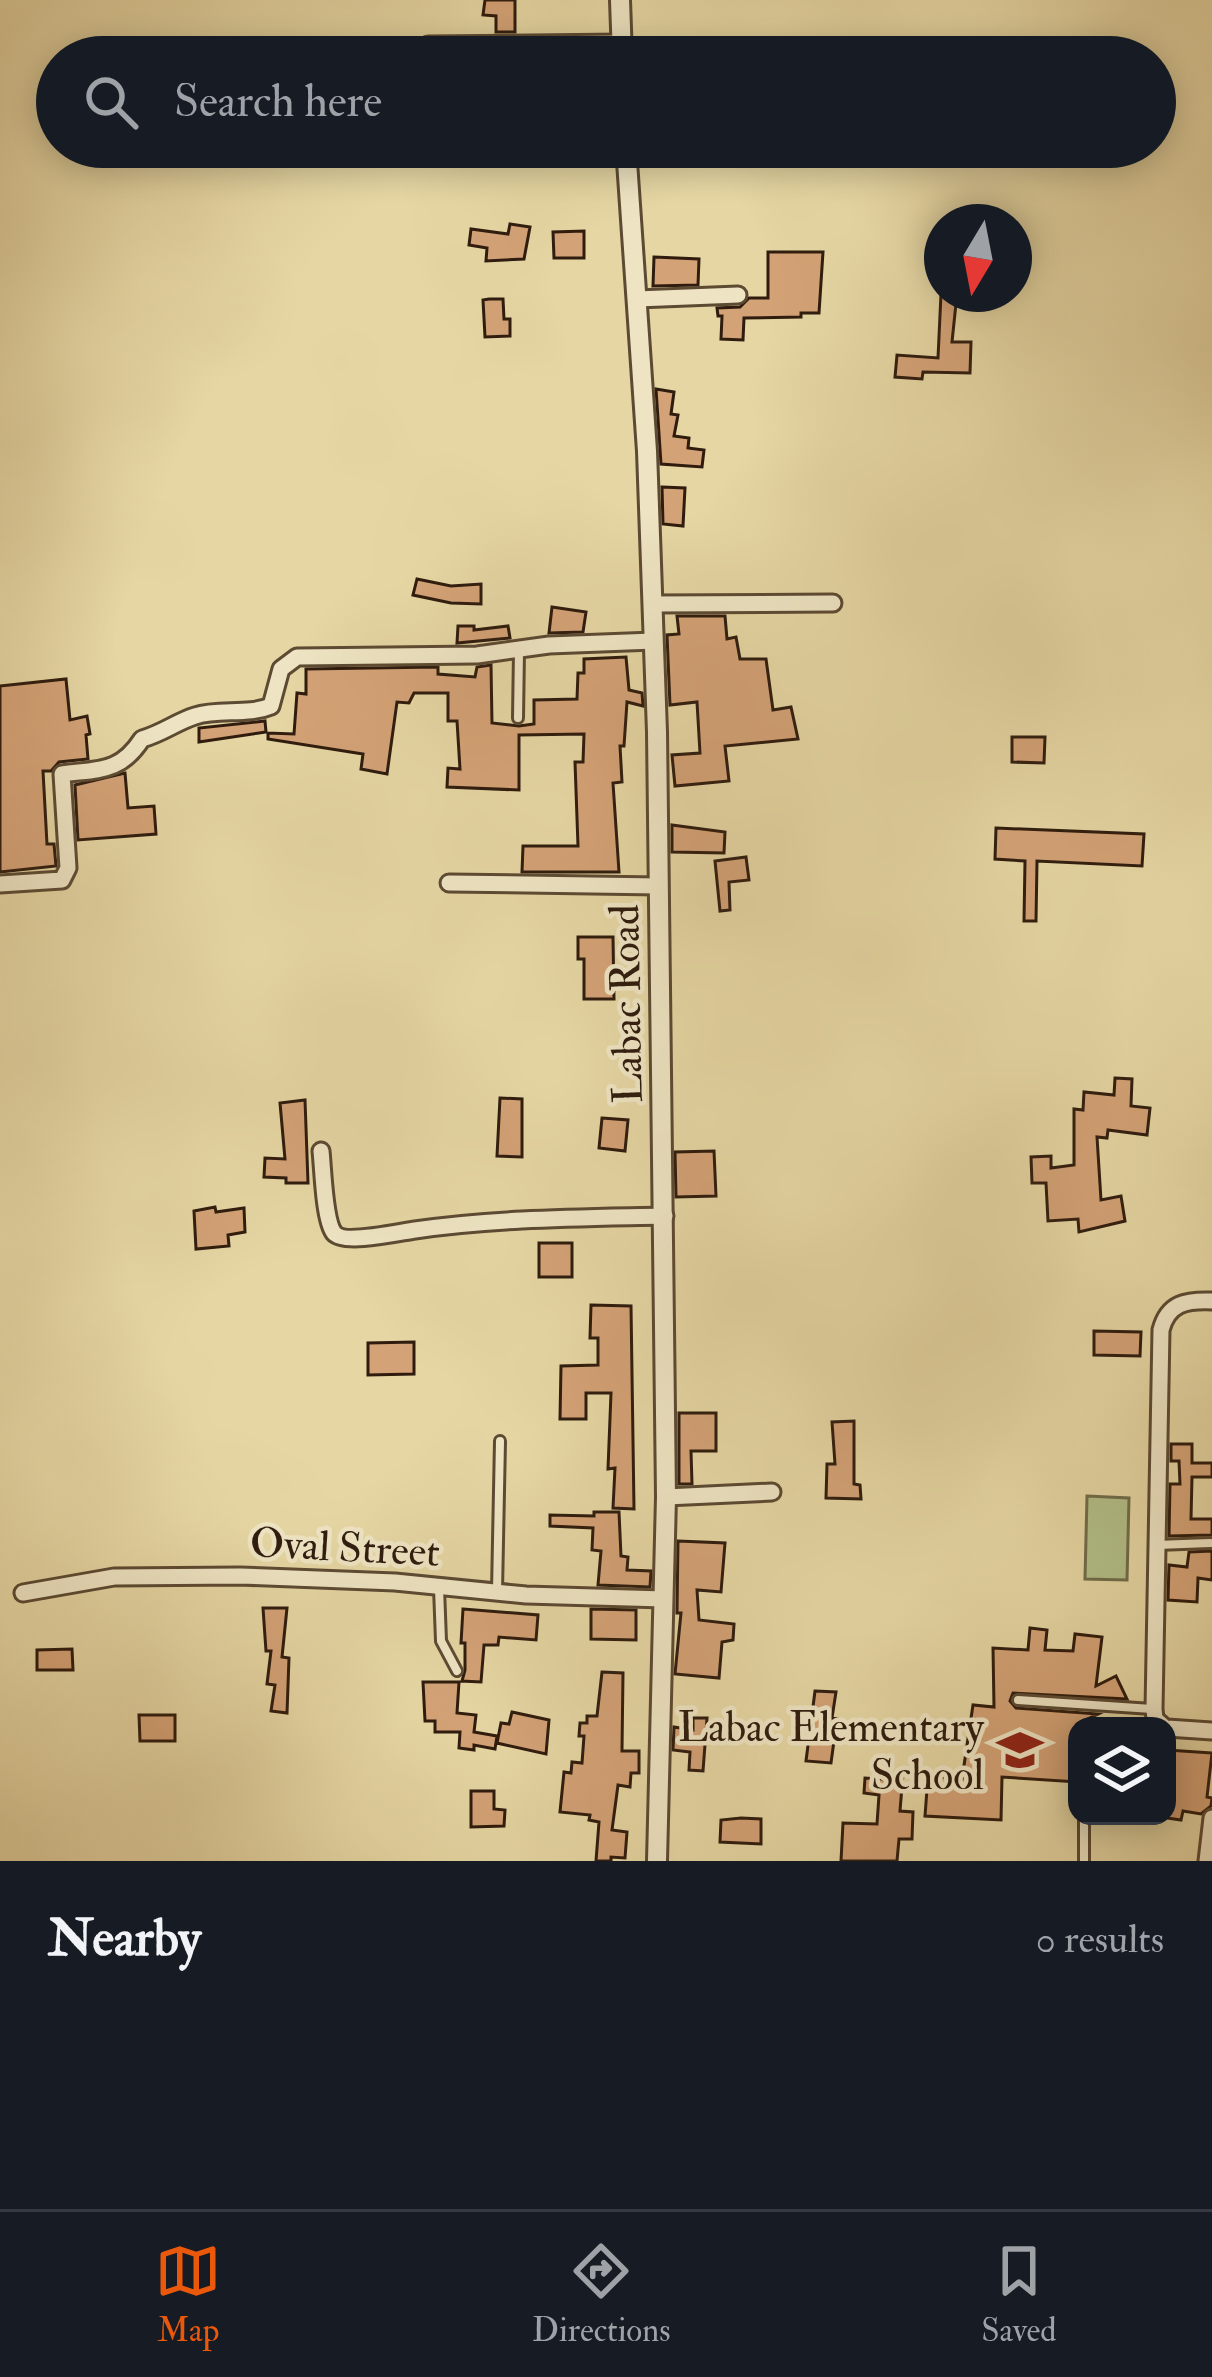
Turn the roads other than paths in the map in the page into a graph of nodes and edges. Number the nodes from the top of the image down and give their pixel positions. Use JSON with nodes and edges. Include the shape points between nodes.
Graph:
{"nodes":[{"id":1,"x":620,"y":0,"type":"edge"},
{"id":2,"x":621,"y":36,"type":"edge"},
{"id":3,"x":628,"y":168,"type":"edge"},
{"id":4,"x":738,"y":296,"type":"dead end"},
{"id":5,"x":638,"y":299,"type":"junction"},
{"id":6,"x":833,"y":602,"type":"dead end"},
{"id":7,"x":652,"y":604,"type":"junction"},
{"id":8,"x":654,"y":641,"type":"junction"},
{"id":9,"x":519,"y":650,"type":"junction"},
{"id":10,"x":518,"y":718,"type":"dead end"},
{"id":11,"x":449,"y":883,"type":"dead end"},
{"id":12,"x":0,"y":884,"type":"edge"},
{"id":13,"x":659,"y":886,"type":"junction"},
{"id":14,"x":322,"y":1150,"type":"dead end"},
{"id":15,"x":665,"y":1216,"type":"junction"},
{"id":16,"x":1212,"y":1300,"type":"edge"},
{"id":17,"x":500,"y":1441,"type":"dead end"},
{"id":18,"x":772,"y":1492,"type":"dead end"},
{"id":19,"x":666,"y":1497,"type":"junction"},
{"id":20,"x":1210,"y":1543,"type":"edge"},
{"id":21,"x":1155,"y":1545,"type":"junction"},
{"id":22,"x":440,"y":1586,"type":"junction"},
{"id":23,"x":497,"y":1592,"type":"junction"},
{"id":24,"x":23,"y":1593,"type":"dead end"},
{"id":25,"x":664,"y":1599,"type":"junction"},
{"id":26,"x":457,"y":1671,"type":"dead end"},
{"id":27,"x":1018,"y":1700,"type":"dead end"},
{"id":28,"x":1154,"y":1708,"type":"junction"},
{"id":29,"x":1155,"y":1717,"type":"edge"},
{"id":30,"x":1176,"y":1728,"type":"edge"},
{"id":31,"x":1212,"y":1731,"type":"edge"},
{"id":32,"x":1212,"y":1818,"type":"edge"},
{"id":33,"x":1084,"y":1825,"type":"edge"},
{"id":34,"x":657,"y":1861,"type":"edge"},
{"id":35,"x":1084,"y":1861,"type":"edge"},
{"id":36,"x":1207,"y":1861,"type":"edge"}],
"edges":[{"from":1,"to":2,"type":"street"},
{"from":3,"to":5,"type":"street","name":"Labac Road"},
{"from":4,"to":5,"type":"street"},
{"from":5,"to":7,"type":"street","name":"Labac Road"},
{"from":6,"to":7,"type":"street"},
{"from":7,"to":8,"type":"street","name":"Labac Road"},
{"from":8,"to":9,"type":"street"},
{"from":8,"to":13,"type":"street","name":"Labac Road"},
{"from":9,"to":10,"type":"lane"},
{"from":9,"to":12,"type":"street","via":[[297,657],[281,669],[271,706],[195,716],[142,739],[116,766],[62,775],[62,880]]},
{"from":11,"to":13,"type":"street"},
{"from":13,"to":15,"type":"street","name":"Labac Road"},
{"from":14,"to":15,"type":"street","via":[[339,1237],[480,1220]]},
{"from":15,"to":19,"type":"street","name":"Labac Road"},
{"from":16,"to":21,"type":"street","via":[[1177,1304],[1161,1330]]},
{"from":17,"to":23,"type":"lane"},
{"from":18,"to":19,"type":"street"},
{"from":19,"to":25,"type":"street","name":"Labac Road"},
{"from":20,"to":21,"type":"lane"},
{"from":21,"to":28,"type":"street"},
{"from":22,"to":23,"type":"street","name":"Oval Street"},
{"from":22,"to":24,"type":"street","name":"Oval Street","via":[[114,1577]]},
{"from":22,"to":26,"type":"lane","via":[[441,1641]]},
{"from":23,"to":25,"type":"street","name":"Oval Street"},
{"from":25,"to":34,"type":"street","name":"Labac Road"},
{"from":27,"to":28,"type":"lane"},
{"from":28,"to":29,"type":"street"},
{"from":30,"to":31,"type":"street"},
{"from":32,"to":36,"type":"street"},
{"from":33,"to":35,"type":"lane"}]}
